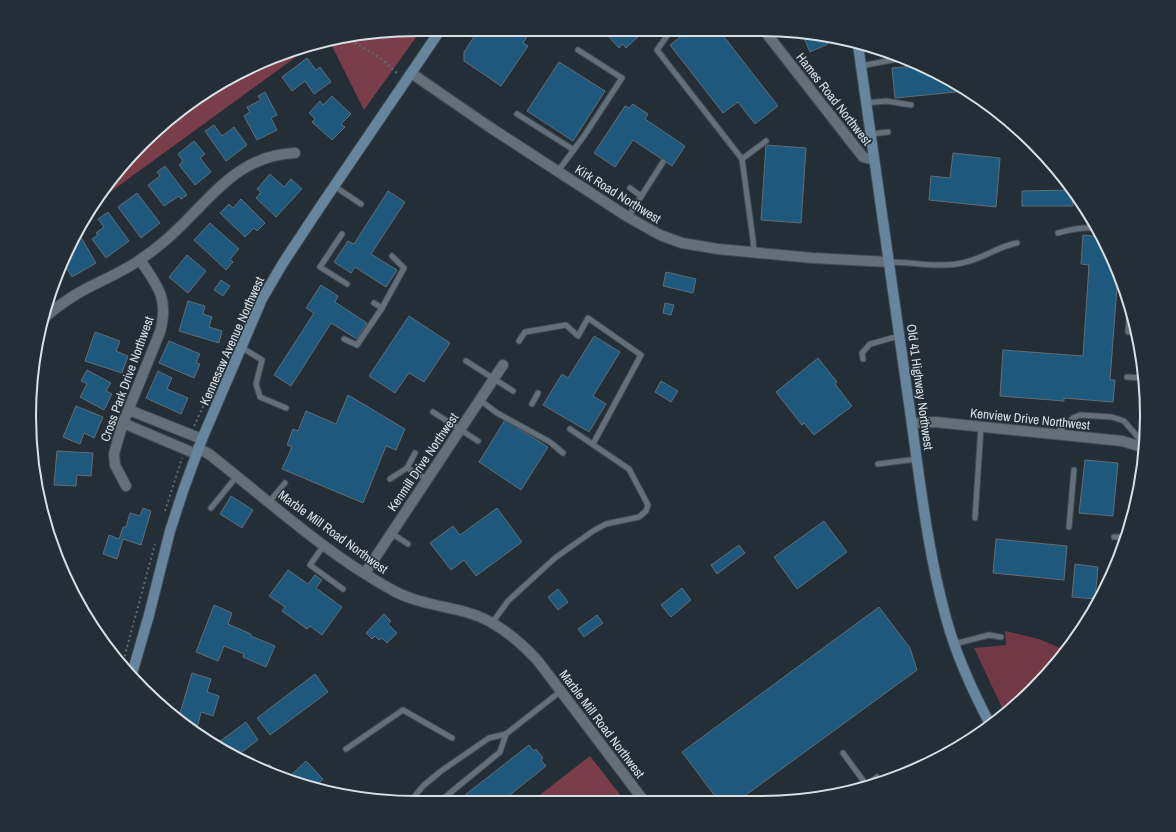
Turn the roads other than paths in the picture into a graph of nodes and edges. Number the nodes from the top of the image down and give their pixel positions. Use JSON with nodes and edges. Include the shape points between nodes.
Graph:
{"nodes":[{"id":1,"x":436,"y":36,"type":"edge"},
{"id":2,"x":667,"y":36,"type":"edge"},
{"id":3,"x":769,"y":36,"type":"edge"},
{"id":4,"x":859,"y":49,"type":"edge"},
{"id":5,"x":578,"y":50,"type":"dead end"},
{"id":6,"x":894,"y":61,"type":"edge"},
{"id":7,"x":861,"y":66,"type":"junction"},
{"id":8,"x":411,"y":73,"type":"junction"},
{"id":9,"x":866,"y":102,"type":"junction"},
{"id":10,"x":911,"y":105,"type":"dead end"},
{"id":11,"x":517,"y":114,"type":"dead end"},
{"id":12,"x":888,"y":132,"type":"dead end"},
{"id":13,"x":871,"y":134,"type":"junction"},
{"id":14,"x":766,"y":141,"type":"dead end"},
{"id":15,"x":574,"y":150,"type":"junction"},
{"id":16,"x":295,"y":153,"type":"dead end"},
{"id":17,"x":742,"y":159,"type":"junction"},
{"id":18,"x":874,"y":160,"type":"junction"},
{"id":19,"x":663,"y":162,"type":"dead end"},
{"id":20,"x":558,"y":171,"type":"junction"},
{"id":21,"x":334,"y":186,"type":"junction"},
{"id":22,"x":630,"y":188,"type":"dead end"},
{"id":23,"x":641,"y":196,"type":"junction"},
{"id":24,"x":362,"y":204,"type":"dead end"},
{"id":25,"x":628,"y":217,"type":"junction"},
{"id":26,"x":1090,"y":227,"type":"edge"},
{"id":27,"x":1058,"y":233,"type":"dead end"},
{"id":28,"x":342,"y":234,"type":"dead end"},
{"id":29,"x":1017,"y":243,"type":"dead end"},
{"id":30,"x":754,"y":253,"type":"junction"},
{"id":31,"x":392,"y":256,"type":"dead end"},
{"id":32,"x":140,"y":260,"type":"junction"},
{"id":33,"x":889,"y":262,"type":"junction"},
{"id":34,"x":347,"y":284,"type":"dead end"},
{"id":35,"x":374,"y":303,"type":"dead end"},
{"id":36,"x":382,"y":308,"type":"junction"},
{"id":37,"x":51,"y":313,"type":"edge"},
{"id":38,"x":1129,"y":324,"type":"edge"},
{"id":39,"x":1130,"y":332,"type":"edge"},
{"id":40,"x":899,"y":336,"type":"junction"},
{"id":41,"x":344,"y":340,"type":"dead end"},
{"id":42,"x":519,"y":341,"type":"dead end"},
{"id":43,"x":241,"y":347,"type":"junction"},
{"id":44,"x":863,"y":359,"type":"dead end"},
{"id":45,"x":466,"y":361,"type":"dead end"},
{"id":46,"x":503,"y":365,"type":"dead end"},
{"id":47,"x":1127,"y":377,"type":"dead end"},
{"id":48,"x":1138,"y":378,"type":"edge"},
{"id":49,"x":494,"y":379,"type":"junction"},
{"id":50,"x":513,"y":391,"type":"dead end"},
{"id":51,"x":538,"y":393,"type":"dead end"},
{"id":52,"x":480,"y":400,"type":"junction"},
{"id":53,"x":532,"y":404,"type":"dead end"},
{"id":54,"x":286,"y":408,"type":"dead end"},
{"id":55,"x":129,"y":410,"type":"junction"},
{"id":56,"x":433,"y":412,"type":"dead end"},
{"id":57,"x":912,"y":423,"type":"junction"},
{"id":58,"x":123,"y":424,"type":"junction"},
{"id":59,"x":981,"y":427,"type":"junction"},
{"id":60,"x":460,"y":429,"type":"junction"},
{"id":61,"x":570,"y":429,"type":"dead end"},
{"id":62,"x":1056,"y":434,"type":"junction"},
{"id":63,"x":1137,"y":436,"type":"joint"},
{"id":64,"x":1139,"y":440,"type":"edge"},
{"id":65,"x":478,"y":441,"type":"dead end"},
{"id":66,"x":593,"y":444,"type":"junction"},
{"id":67,"x":1139,"y":446,"type":"edge"},
{"id":68,"x":199,"y":447,"type":"junction"},
{"id":69,"x":415,"y":453,"type":"dead end"},
{"id":70,"x":563,"y":453,"type":"dead end"},
{"id":71,"x":917,"y":459,"type":"junction"},
{"id":72,"x":878,"y":464,"type":"dead end"},
{"id":73,"x":407,"y":468,"type":"junction"},
{"id":74,"x":1074,"y":470,"type":"dead end"},
{"id":75,"x":237,"y":476,"type":"junction"},
{"id":76,"x":390,"y":479,"type":"dead end"},
{"id":77,"x":427,"y":479,"type":"junction"},
{"id":78,"x":285,"y":484,"type":"dead end"},
{"id":79,"x":126,"y":486,"type":"dead end"},
{"id":80,"x":269,"y":502,"type":"junction"},
{"id":81,"x":211,"y":508,"type":"dead end"},
{"id":82,"x":975,"y":518,"type":"dead end"},
{"id":83,"x":1068,"y":527,"type":"dead end"},
{"id":84,"x":391,"y":533,"type":"junction"},
{"id":85,"x":1114,"y":536,"type":"dead end"},
{"id":86,"x":1120,"y":537,"type":"edge"},
{"id":87,"x":408,"y":544,"type":"dead end"},
{"id":88,"x":324,"y":545,"type":"junction"},
{"id":89,"x":365,"y":573,"type":"junction"},
{"id":90,"x":343,"y":590,"type":"dead end"},
{"id":91,"x":492,"y":623,"type":"junction"},
{"id":92,"x":1001,"y":637,"type":"dead end"},
{"id":93,"x":954,"y":644,"type":"junction"},
{"id":94,"x":133,"y":670,"type":"edge"},
{"id":95,"x":561,"y":691,"type":"junction"},
{"id":96,"x":988,"y":720,"type":"edge"},
{"id":97,"x":506,"y":734,"type":"junction"},
{"id":98,"x":452,"y":738,"type":"dead end"},
{"id":99,"x":346,"y":749,"type":"dead end"},
{"id":100,"x":843,"y":753,"type":"dead end"},
{"id":101,"x":864,"y":781,"type":"edge"},
{"id":102,"x":415,"y":796,"type":"edge"},
{"id":103,"x":446,"y":796,"type":"edge"},
{"id":104,"x":640,"y":796,"type":"edge"}],
"edges":[{"from":1,"to":8,"type":"street","name":"Kennesaw Avenue Northwest"},
{"from":2,"to":17,"type":"lane","via":[[657,50]]},
{"from":3,"to":18,"type":"street","name":"Hames Road Northwest","via":[[863,157]]},
{"from":4,"to":7,"type":"street","name":"Old 41 Highway Northwest"},
{"from":5,"to":15,"type":"lane","via":[[622,78]]},
{"from":6,"to":7,"type":"lane"},
{"from":7,"to":9,"type":"street","name":"Old 41 Highway Northwest"},
{"from":8,"to":20,"type":"street","name":"Kirk Road Northwest"},
{"from":8,"to":21,"type":"street","name":"Kennesaw Avenue Northwest"},
{"from":9,"to":10,"type":"lane","via":[[886,101]]},
{"from":9,"to":13,"type":"street","name":"Old 41 Highway Northwest"},
{"from":11,"to":15,"type":"lane"},
{"from":12,"to":13,"type":"lane"},
{"from":13,"to":18,"type":"street","name":"Old 41 Highway Northwest"},
{"from":14,"to":17,"type":"lane"},
{"from":15,"to":20,"type":"lane"},
{"from":16,"to":32,"type":"street","via":[[265,158],[236,174],[215,190],[169,237]]},
{"from":17,"to":30,"type":"lane"},
{"from":18,"to":33,"type":"street","name":"Old 41 Highway Northwest"},
{"from":19,"to":23,"type":"lane"},
{"from":20,"to":25,"type":"street","name":"Kirk Road Northwest"},
{"from":21,"to":24,"type":"lane"},
{"from":21,"to":43,"type":"street","name":"Kennesaw Avenue Northwest","via":[[262,299]]},
{"from":22,"to":23,"type":"lane"},
{"from":23,"to":25,"type":"lane"},
{"from":25,"to":30,"type":"street","name":"Kirk Road Northwest","via":[[660,235],[682,243]]},
{"from":26,"to":27,"type":"lane","via":[[1073,228]]},
{"from":28,"to":34,"type":"lane","via":[[320,267]]},
{"from":29,"to":33,"type":"lane","via":[[998,248],[974,260],[950,265]]},
{"from":30,"to":33,"type":"street","name":"Kirk Road Northwest"},
{"from":31,"to":36,"type":"lane","via":[[404,268]]},
{"from":32,"to":37,"type":"street","via":[[68,299]]},
{"from":32,"to":55,"type":"street","name":"Cross Park Drive Northwest","via":[[159,289],[163,317],[160,332]]},
{"from":33,"to":40,"type":"street","name":"Old 41 Highway Northwest"},
{"from":35,"to":36,"type":"lane"},
{"from":36,"to":41,"type":"lane","via":[[357,346]]},
{"from":38,"to":39,"type":"lane","via":[[1128,332]]},
{"from":40,"to":44,"type":"lane","via":[[870,344],[862,353]]},
{"from":40,"to":57,"type":"street","name":"Old 41 Highway Northwest"},
{"from":42,"to":66,"type":"lane","via":[[525,332],[566,325],[578,336],[588,318],[641,355]]},
{"from":43,"to":54,"type":"lane","via":[[262,360],[256,384],[260,397]]},
{"from":43,"to":68,"type":"street","name":"Kennesaw Avenue Northwest"},
{"from":45,"to":49,"type":"lane"},
{"from":46,"to":49,"type":"street","name":"Kenmill Drive Northwest"},
{"from":47,"to":48,"type":"lane"},
{"from":49,"to":50,"type":"lane"},
{"from":49,"to":52,"type":"street","name":"Kenmill Drive Northwest"},
{"from":51,"to":53,"type":"lane"},
{"from":52,"to":60,"type":"street","name":"Kenmill Drive Northwest"},
{"from":52,"to":70,"type":"lane","via":[[497,413],[550,442]]},
{"from":55,"to":58,"type":"street","name":"Cross Park Drive Northwest"},
{"from":55,"to":68,"type":"street"},
{"from":56,"to":60,"type":"lane"},
{"from":57,"to":59,"type":"street","name":"Kenview Drive Northwest","via":[[935,422]]},
{"from":57,"to":71,"type":"street","name":"Old 41 Highway Northwest"},
{"from":58,"to":68,"type":"street"},
{"from":58,"to":79,"type":"street","name":"Cross Park Drive Northwest","via":[[114,454]]},
{"from":59,"to":62,"type":"street","name":"Kenview Drive Northwest"},
{"from":59,"to":82,"type":"lane"},
{"from":60,"to":65,"type":"lane"},
{"from":60,"to":77,"type":"street","name":"Kenmill Drive Northwest"},
{"from":61,"to":66,"type":"lane"},
{"from":62,"to":63,"type":"lane","via":[[1080,415],[1112,417],[1124,421]]},
{"from":62,"to":67,"type":"street","name":"Kenview Drive Northwest","via":[[1122,441]]},
{"from":63,"to":64,"type":"lane"},
{"from":66,"to":91,"type":"lane","via":[[629,469],[648,505],[646,511],[639,517],[606,524],[555,558],[508,601]]},
{"from":68,"to":75,"type":"street","name":"Marble Mill Road Northwest"},
{"from":68,"to":94,"type":"street","name":"Kennesaw Avenue Northwest","via":[[170,530]]},
{"from":69,"to":73,"type":"lane"},
{"from":71,"to":72,"type":"lane"},
{"from":71,"to":93,"type":"street","name":"Old 41 Highway Northwest","via":[[936,578]]},
{"from":73,"to":76,"type":"lane"},
{"from":73,"to":77,"type":"lane"},
{"from":74,"to":83,"type":"lane"},
{"from":75,"to":80,"type":"street","name":"Marble Mill Road Northwest"},
{"from":75,"to":81,"type":"lane"},
{"from":77,"to":84,"type":"street","name":"Kenmill Drive Northwest"},
{"from":78,"to":80,"type":"lane"},
{"from":80,"to":88,"type":"street","name":"Marble Mill Road Northwest"},
{"from":84,"to":87,"type":"lane"},
{"from":84,"to":89,"type":"street","name":"Kenmill Drive Northwest"},
{"from":85,"to":86,"type":"lane"},
{"from":88,"to":89,"type":"street","name":"Marble Mill Road Northwest"},
{"from":88,"to":90,"type":"lane","via":[[310,565]]},
{"from":89,"to":91,"type":"street","name":"Marble Mill Road Northwest","via":[[396,592],[466,612]]},
{"from":91,"to":95,"type":"street","name":"Marble Mill Road Northwest","via":[[527,649]]},
{"from":92,"to":93,"type":"lane","via":[[989,635]]},
{"from":93,"to":96,"type":"street","name":"Old 41 Highway Northwest"},
{"from":95,"to":97,"type":"lane"},
{"from":95,"to":104,"type":"street","name":"Marble Mill Road Northwest"},
{"from":97,"to":102,"type":"lane","via":[[489,738],[441,771]]},
{"from":97,"to":103,"type":"lane","via":[[500,752]]},
{"from":98,"to":99,"type":"lane","via":[[403,710]]},
{"from":100,"to":101,"type":"lane"}]}
